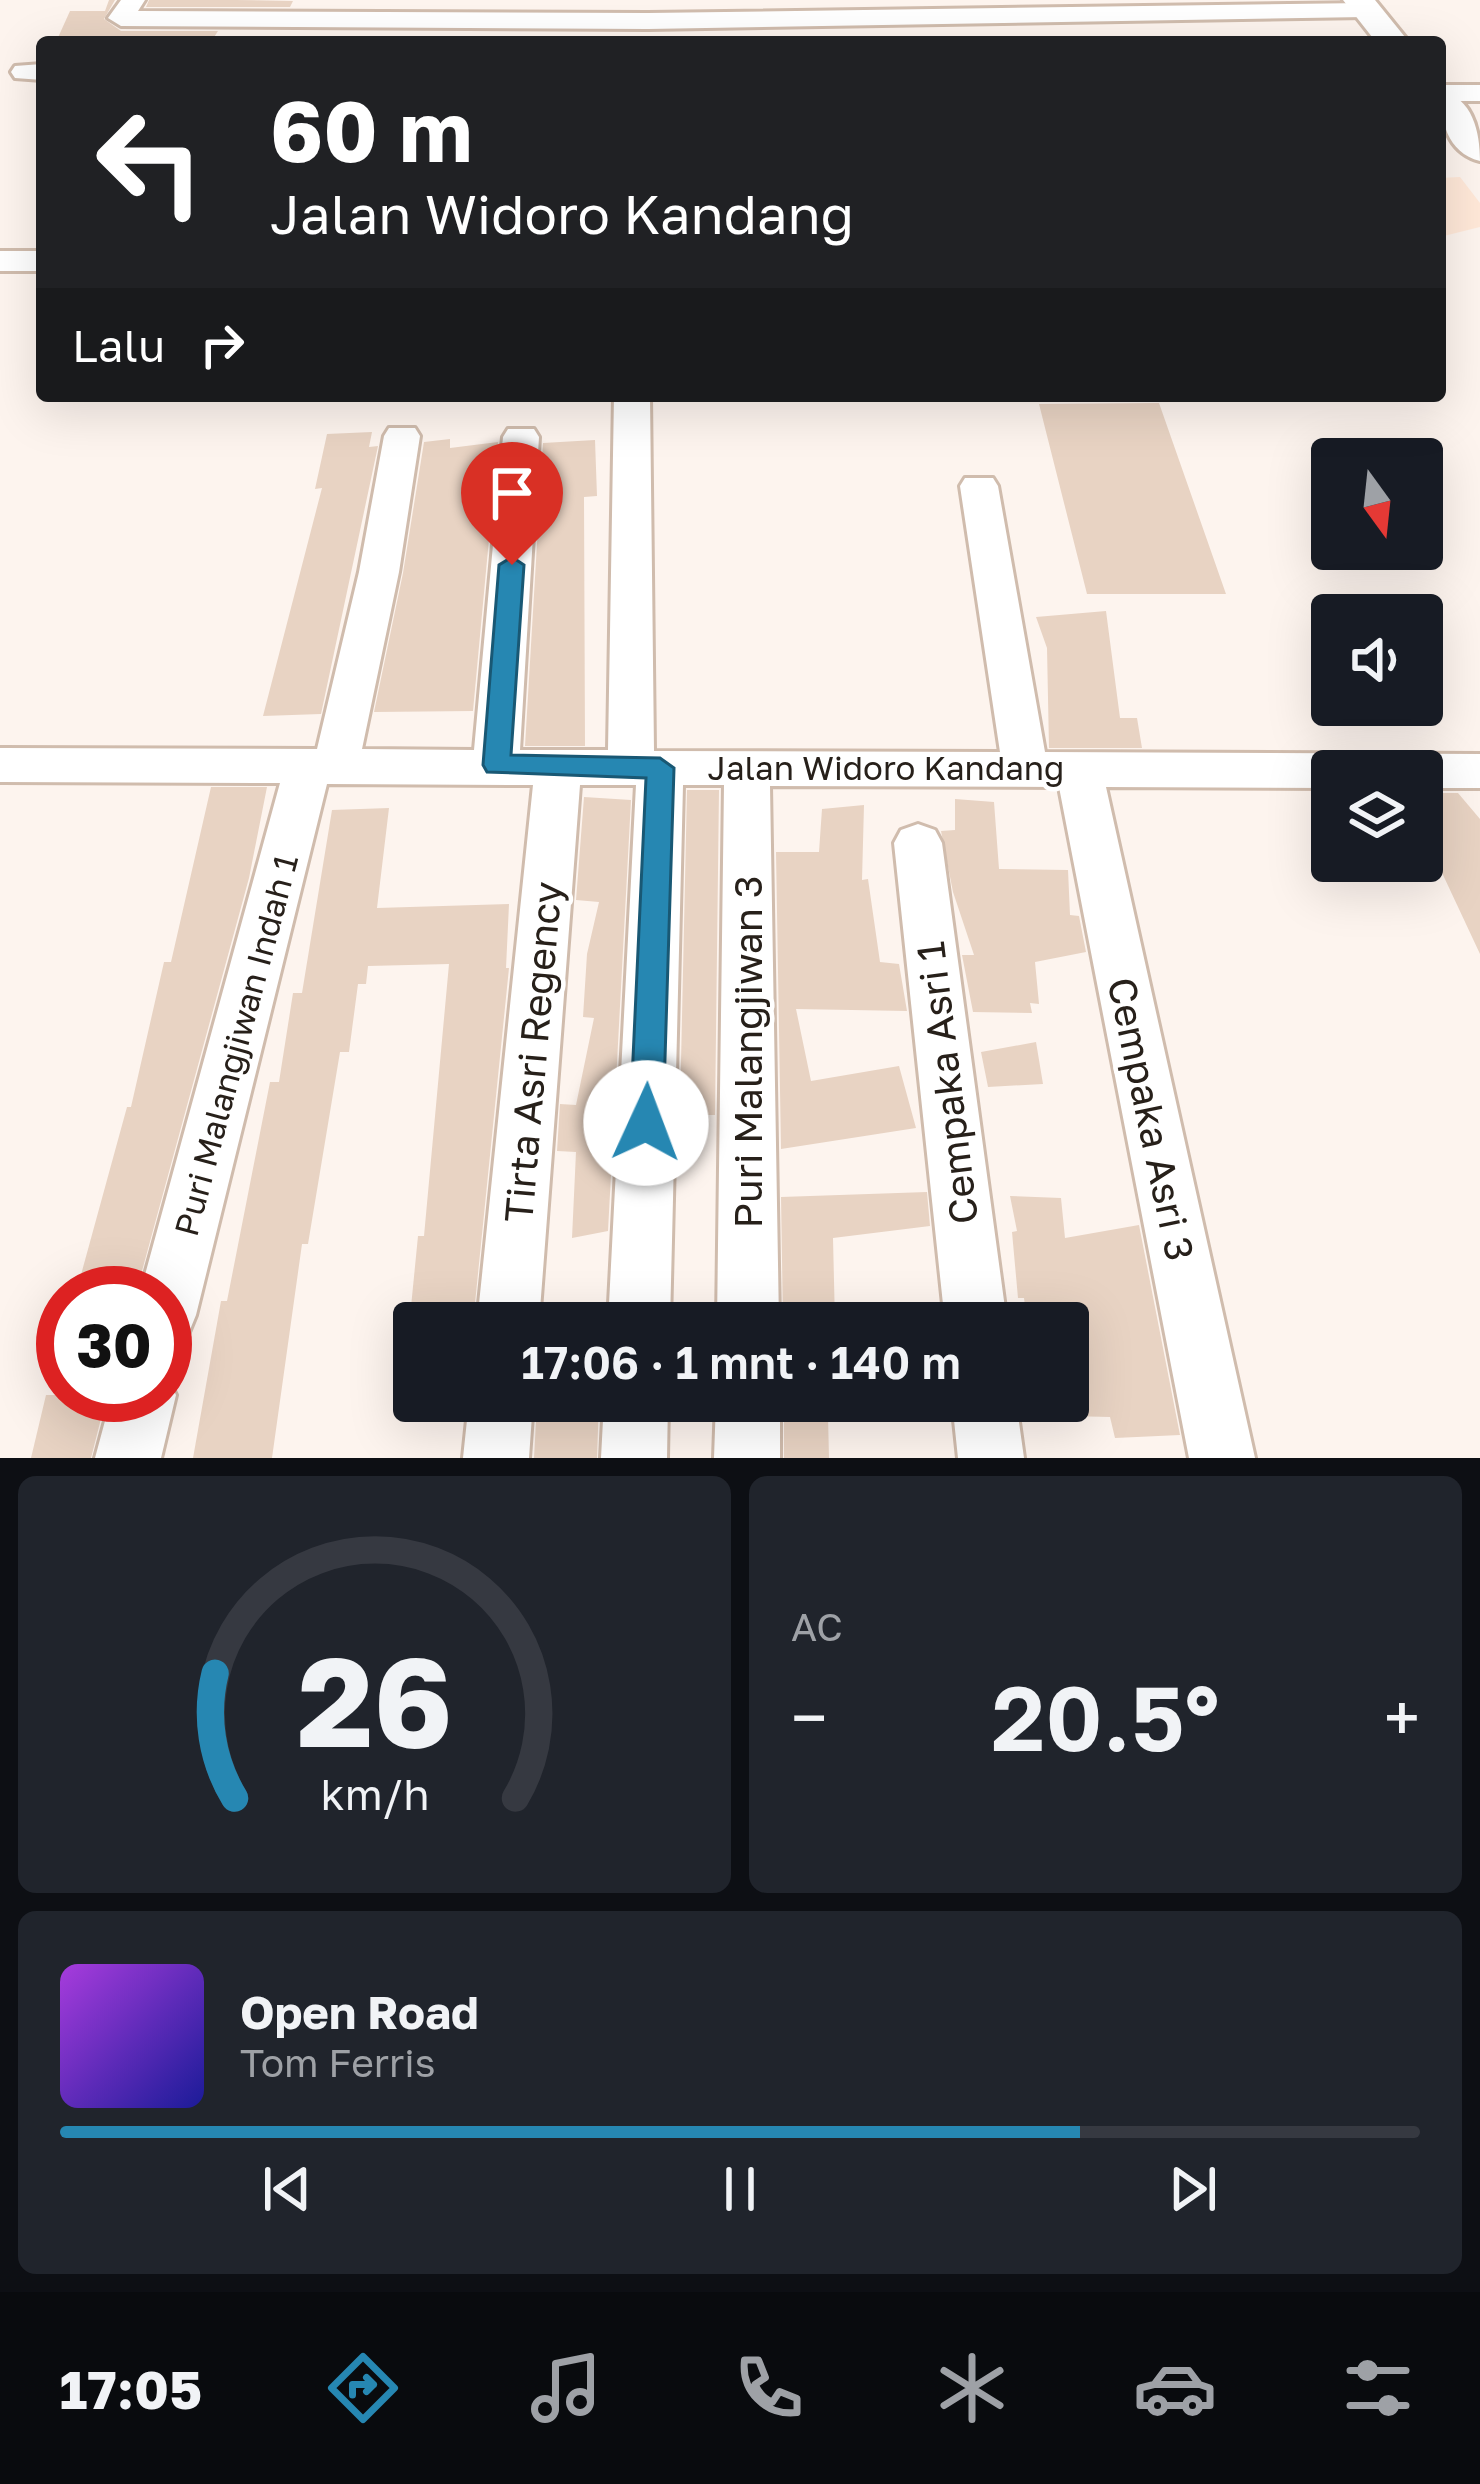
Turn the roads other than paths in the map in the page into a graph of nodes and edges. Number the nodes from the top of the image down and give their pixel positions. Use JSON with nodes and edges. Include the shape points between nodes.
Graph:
{"nodes":[{"id":1,"x":1362,"y":5,"type":"edge"},
{"id":2,"x":128,"y":10,"type":"edge"},
{"id":3,"x":718,"y":10,"type":"edge"},
{"id":4,"x":878,"y":19,"type":"edge"},
{"id":5,"x":230,"y":20,"type":"edge"},
{"id":6,"x":342,"y":21,"type":"edge"},
{"id":7,"x":458,"y":21,"type":"edge"},
{"id":8,"x":584,"y":21,"type":"edge"},
{"id":9,"x":647,"y":21,"type":"edge"},
{"id":10,"x":111,"y":36,"type":"edge"},
{"id":11,"x":1388,"y":36,"type":"edge"},
{"id":12,"x":1480,"y":93,"type":"edge"},
{"id":13,"x":1446,"y":96,"type":"edge"},
{"id":14,"x":1446,"y":105,"type":"edge"},
{"id":15,"x":1480,"y":150,"type":"edge"},
{"id":16,"x":0,"y":261,"type":"edge"},
{"id":17,"x":36,"y":261,"type":"edge"},
{"id":18,"x":632,"y":420,"type":"edge"},
{"id":19,"x":403,"y":436,"type":"dead end"},
{"id":20,"x":521,"y":437,"type":"dead end"},
{"id":21,"x":979,"y":487,"type":"dead end"},
{"id":22,"x":498,"y":750,"type":"junction"},
{"id":23,"x":328,"y":758,"type":"junction"},
{"id":24,"x":0,"y":765,"type":"edge"},
{"id":25,"x":1025,"y":766,"type":"junction"},
{"id":26,"x":645,"y":768,"type":"junction"},
{"id":27,"x":1311,"y":770,"type":"edge"},
{"id":28,"x":1443,"y":771,"type":"edge"},
{"id":29,"x":1480,"y":772,"type":"edge"},
{"id":30,"x":1081,"y":780,"type":"dead end"},
{"id":31,"x":747,"y":781,"type":"dead end"},
{"id":32,"x":557,"y":782,"type":"dead end"},
{"id":33,"x":918,"y":843,"type":"dead end"},
{"id":34,"x":179,"y":1266,"type":"edge"},
{"id":35,"x":510,"y":1302,"type":"edge"},
{"id":36,"x":639,"y":1302,"type":"edge"},
{"id":37,"x":748,"y":1302,"type":"edge"},
{"id":38,"x":973,"y":1302,"type":"edge"},
{"id":39,"x":137,"y":1422,"type":"edge"},
{"id":40,"x":499,"y":1422,"type":"edge"},
{"id":41,"x":635,"y":1422,"type":"edge"},
{"id":42,"x":748,"y":1422,"type":"edge"},
{"id":43,"x":987,"y":1422,"type":"edge"},
{"id":44,"x":128,"y":1458,"type":"edge"},
{"id":45,"x":496,"y":1458,"type":"edge"},
{"id":46,"x":634,"y":1458,"type":"edge"},
{"id":47,"x":747,"y":1458,"type":"edge"},
{"id":48,"x":991,"y":1458,"type":"edge"},
{"id":49,"x":1222,"y":1458,"type":"edge"}],
"edges":[{"from":1,"to":4,"type":"street"},
{"from":1,"to":11,"type":"main road"},
{"from":2,"to":5,"type":"street"},
{"from":2,"to":10,"type":"street"},
{"from":3,"to":4,"type":"street"},
{"from":3,"to":9,"type":"street"},
{"from":5,"to":6,"type":"street"},
{"from":6,"to":7,"type":"street"},
{"from":7,"to":8,"type":"street"},
{"from":8,"to":9,"type":"street"},
{"from":12,"to":13,"type":"street"},
{"from":14,"to":15,"type":"main road"},
{"from":16,"to":17,"type":"street"},
{"from":18,"to":26,"type":"street"},
{"from":19,"to":23,"type":"street","name":"Puri Malangjiwan Indah 1","via":[[379,572]]},
{"from":20,"to":22,"type":"street"},
{"from":21,"to":25,"type":"street"},
{"from":22,"to":23,"type":"street","name":"Jalan Widoro Kandang"},
{"from":22,"to":26,"type":"street","name":"Jalan Widoro Kandang"},
{"from":23,"to":24,"type":"street","name":"Jalan Widoro Kandang"},
{"from":23,"to":34,"type":"street","name":"Puri Malangjiwan Indah 1"},
{"from":25,"to":26,"type":"street","name":"Jalan Widoro Kandang"},
{"from":25,"to":27,"type":"street","name":"Jalan Widoro Kandang"},
{"from":26,"to":36,"type":"street"},
{"from":28,"to":29,"type":"street"},
{"from":30,"to":49,"type":"street","name":"Cempaka Asri 3"},
{"from":31,"to":37,"type":"street","name":"Puri Malangjiwan 3"},
{"from":32,"to":35,"type":"street","name":"Tirta Asri Regency"},
{"from":33,"to":38,"type":"street","name":"Cempaka Asri 1"},
{"from":39,"to":44,"type":"street"},
{"from":40,"to":45,"type":"street"},
{"from":41,"to":46,"type":"street"},
{"from":42,"to":47,"type":"street"},
{"from":43,"to":48,"type":"street"}]}
